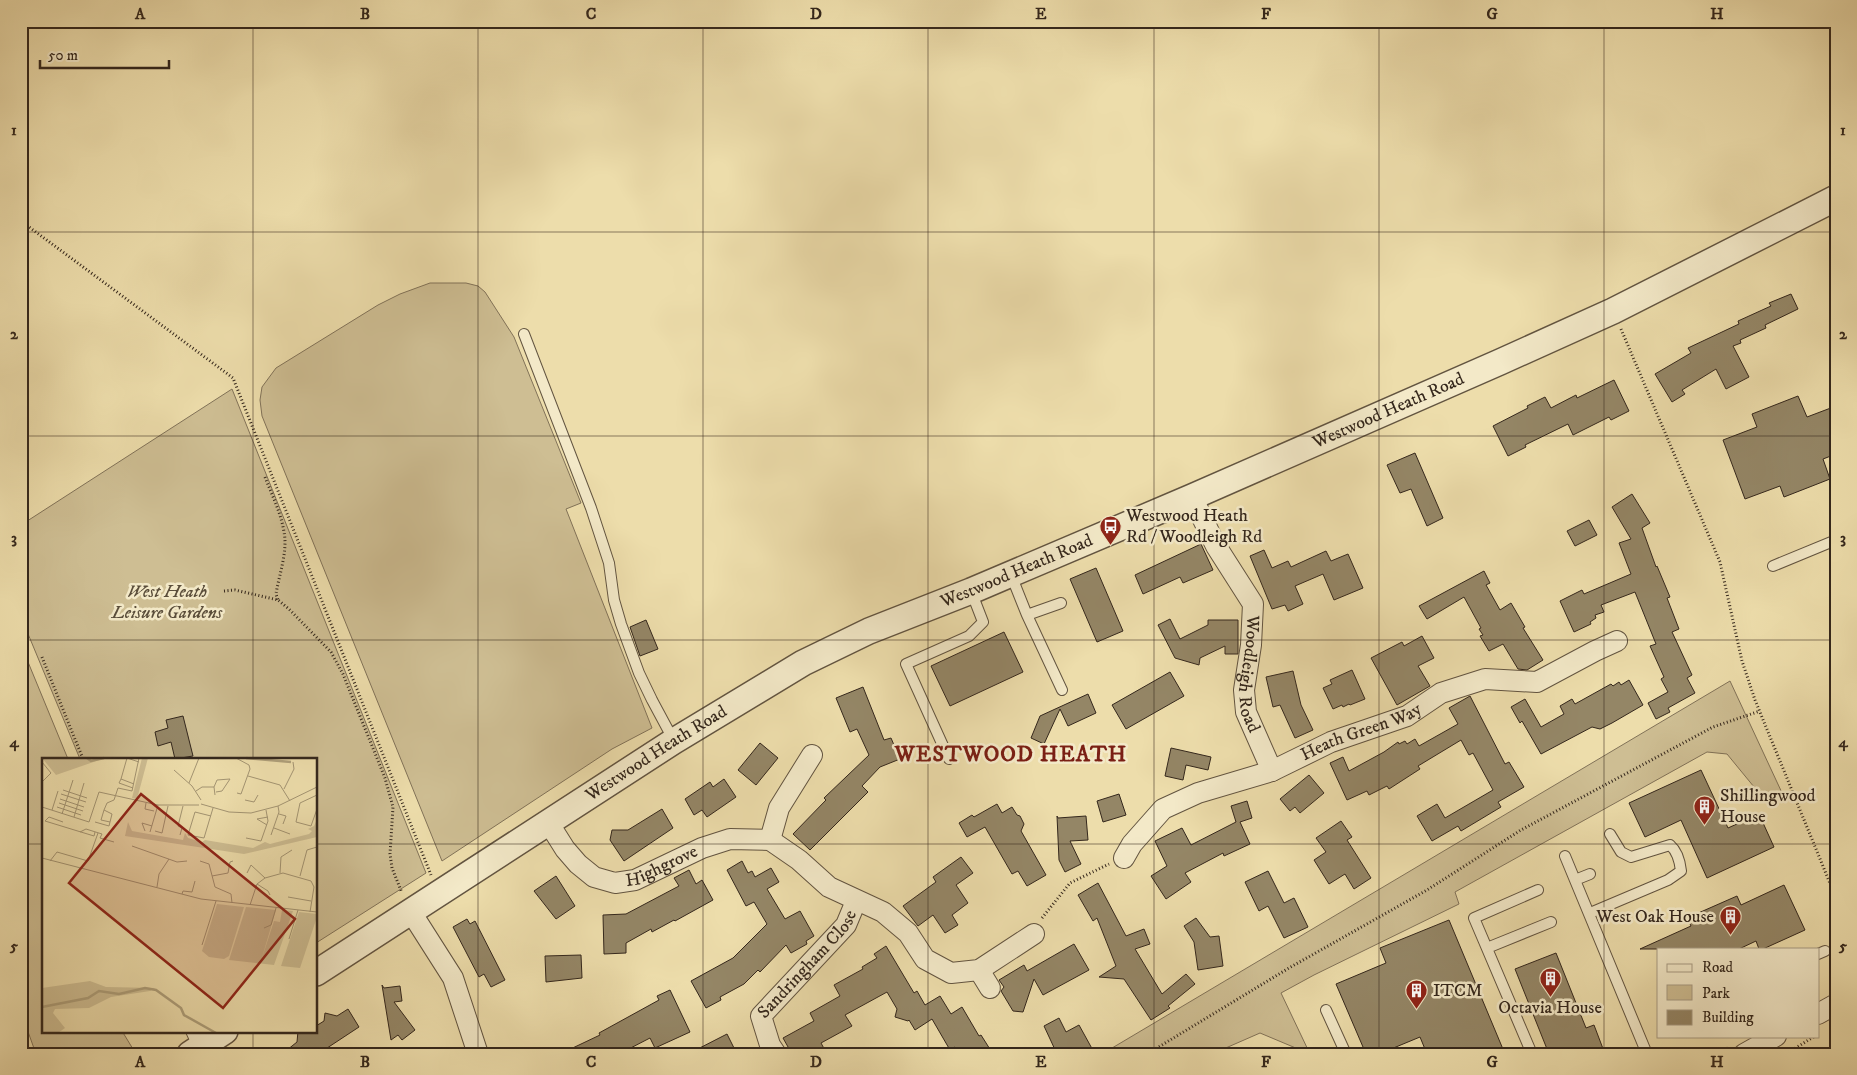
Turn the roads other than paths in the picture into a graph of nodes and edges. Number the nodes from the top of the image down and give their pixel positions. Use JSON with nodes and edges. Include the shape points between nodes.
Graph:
{"nodes":[{"id":1,"x":1836,"y":198,"type":"edge"},
{"id":2,"x":524,"y":334,"type":"dead end"},
{"id":3,"x":1192,"y":497,"type":"junction"},
{"id":4,"x":1836,"y":540,"type":"edge"},
{"id":5,"x":1773,"y":566,"type":"dead end"},
{"id":6,"x":1010,"y":574,"type":"junction"},
{"id":7,"x":971,"y":591,"type":"junction"},
{"id":8,"x":1061,"y":603,"type":"dead end"},
{"id":9,"x":1027,"y":615,"type":"junction"},
{"id":10,"x":1617,"y":641,"type":"dead end"},
{"id":11,"x":1062,"y":690,"type":"dead end"},
{"id":12,"x":674,"y":741,"type":"junction"},
{"id":13,"x":812,"y":755,"type":"dead end"},
{"id":14,"x":949,"y":759,"type":"dead end"},
{"id":15,"x":1272,"y":771,"type":"junction"},
{"id":16,"x":548,"y":822,"type":"junction"},
{"id":17,"x":1610,"y":834,"type":"dead end"},
{"id":18,"x":770,"y":840,"type":"junction"},
{"id":19,"x":1565,"y":856,"type":"dead end"},
{"id":20,"x":1124,"y":858,"type":"road end"},
{"id":21,"x":1590,"y":874,"type":"dead end"},
{"id":22,"x":1575,"y":880,"type":"junction"},
{"id":23,"x":1538,"y":890,"type":"dead end"},
{"id":24,"x":856,"y":901,"type":"junction"},
{"id":25,"x":407,"y":904,"type":"junction"},
{"id":26,"x":1590,"y":913,"type":"junction"},
{"id":27,"x":1552,"y":922,"type":"dead end"},
{"id":28,"x":1034,"y":934,"type":"road end"},
{"id":29,"x":1487,"y":948,"type":"junction"},
{"id":30,"x":979,"y":970,"type":"junction"},
{"id":31,"x":318,"y":971,"type":"edge"},
{"id":32,"x":990,"y":988,"type":"dead end"},
{"id":33,"x":1836,"y":1004,"type":"edge"},
{"id":34,"x":1326,"y":1010,"type":"dead end"},
{"id":35,"x":1820,"y":1013,"type":"edge"},
{"id":36,"x":223,"y":1032,"type":"edge"},
{"id":37,"x":1769,"y":1038,"type":"edge"},
{"id":38,"x":193,"y":1044,"type":"edge"},
{"id":39,"x":478,"y":1054,"type":"edge"},
{"id":40,"x":776,"y":1054,"type":"edge"},
{"id":41,"x":1346,"y":1054,"type":"edge"},
{"id":42,"x":1532,"y":1054,"type":"edge"},
{"id":43,"x":1647,"y":1054,"type":"edge"},
{"id":44,"x":1744,"y":1054,"type":"edge"}],
"edges":[{"from":1,"to":3,"type":"street","name":"Westwood Heath Road","via":[[1613,311]]},
{"from":2,"to":12,"type":"lane","via":[[591,508],[609,563],[621,624],[643,682]]},
{"from":3,"to":6,"type":"street","name":"Westwood Heath Road"},
{"from":3,"to":15,"type":"street","name":"Woodleigh Road","via":[[1216,546],[1253,604],[1245,705]]},
{"from":4,"to":5,"type":"lane"},
{"from":6,"to":7,"type":"street","name":"Westwood Heath Road"},
{"from":6,"to":9,"type":"lane"},
{"from":7,"to":12,"type":"street","name":"Westwood Heath Road","via":[[869,631],[803,663]]},
{"from":7,"to":14,"type":"lane","via":[[983,622],[969,636],[906,664]]},
{"from":8,"to":9,"type":"lane"},
{"from":9,"to":11,"type":"lane"},
{"from":10,"to":15,"type":"street","name":"Heath Green Way","via":[[1537,682],[1485,679],[1441,693],[1407,716],[1332,742]]},
{"from":12,"to":16,"type":"street","name":"Westwood Heath Road"},
{"from":13,"to":18,"type":"street","via":[[779,808]]},
{"from":15,"to":20,"type":"street","name":"Heath Green Way","via":[[1198,793],[1163,809]]},
{"from":16,"to":18,"type":"street","name":"Highgrove","via":[[578,864],[594,877],[615,883],[635,880],[702,848],[730,839]]},
{"from":16,"to":25,"type":"street","name":"Westwood Heath Road","via":[[440,894]]},
{"from":17,"to":26,"type":"lane","via":[[1621,852],[1631,857],[1670,845],[1674,848],[1681,871],[1668,880]]},
{"from":18,"to":24,"type":"street","via":[[829,887]]},
{"from":19,"to":22,"type":"lane"},
{"from":21,"to":22,"type":"lane"},
{"from":22,"to":26,"type":"lane"},
{"from":23,"to":29,"type":"lane","via":[[1474,918]]},
{"from":24,"to":30,"type":"street","via":[[883,912],[908,933],[925,958],[942,968],[951,973]]},
{"from":24,"to":40,"type":"street","name":"Sandringham Close","via":[[846,925],[761,1016]]},
{"from":25,"to":31,"type":"street","name":"Westwood Heath Road"},
{"from":25,"to":39,"type":"street","via":[[453,978]]},
{"from":26,"to":43,"type":"lane"},
{"from":27,"to":29,"type":"lane"},
{"from":28,"to":30,"type":"street"},
{"from":29,"to":42,"type":"lane"},
{"from":30,"to":32,"type":"street"},
{"from":33,"to":35,"type":"street"},
{"from":34,"to":41,"type":"lane"},
{"from":36,"to":38,"type":"street"},
{"from":37,"to":44,"type":"street"}]}
